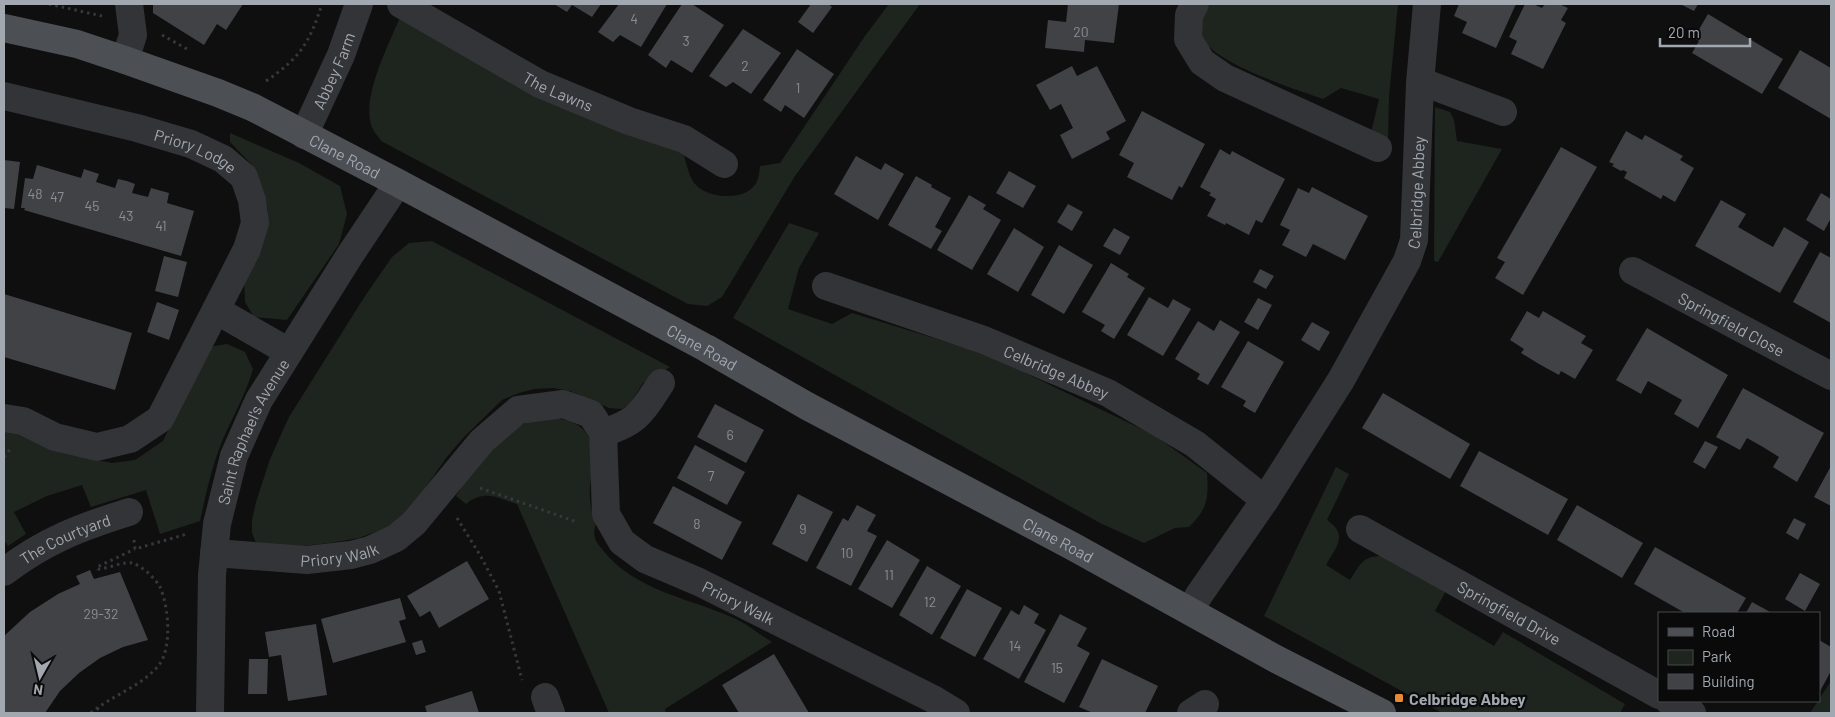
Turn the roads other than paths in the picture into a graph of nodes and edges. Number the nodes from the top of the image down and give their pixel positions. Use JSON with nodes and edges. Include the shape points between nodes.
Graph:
{"nodes":[{"id":1,"x":359,"y":4,"type":"edge"},
{"id":2,"x":400,"y":4,"type":"edge"},
{"id":3,"x":1195,"y":4,"type":"edge"},
{"id":4,"x":1427,"y":4,"type":"edge"},
{"id":5,"x":120,"y":11,"type":"edge"},
{"id":6,"x":4,"y":28,"type":"edge"},
{"id":7,"x":125,"y":60,"type":"junction"},
{"id":8,"x":1420,"y":83,"type":"junction"},
{"id":9,"x":4,"y":96,"type":"edge"},
{"id":10,"x":1503,"y":112,"type":"dead end"},
{"id":11,"x":304,"y":135,"type":"junction"},
{"id":12,"x":1378,"y":148,"type":"dead end"},
{"id":13,"x":724,"y":164,"type":"dead end"},
{"id":14,"x":398,"y":183,"type":"junction"},
{"id":15,"x":1633,"y":271,"type":"dead end"},
{"id":16,"x":826,"y":286,"type":"dead end"},
{"id":17,"x":216,"y":310,"type":"junction"},
{"id":18,"x":289,"y":352,"type":"junction"},
{"id":19,"x":1831,"y":376,"type":"edge"},
{"id":20,"x":661,"y":384,"type":"dead end"},
{"id":21,"x":4,"y":418,"type":"edge"},
{"id":22,"x":603,"y":433,"type":"junction"},
{"id":23,"x":1265,"y":500,"type":"junction"},
{"id":24,"x":129,"y":512,"type":"road end"},
{"id":25,"x":1360,"y":529,"type":"dead end"},
{"id":26,"x":214,"y":553,"type":"junction"},
{"id":27,"x":4,"y":572,"type":"edge"},
{"id":28,"x":1190,"y":611,"type":"junction"},
{"id":29,"x":1658,"y":694,"type":"edge"},
{"id":30,"x":1671,"y":702,"type":"edge"},
{"id":31,"x":210,"y":713,"type":"edge"},
{"id":32,"x":956,"y":713,"type":"edge"},
{"id":33,"x":1382,"y":713,"type":"edge"},
{"id":34,"x":1692,"y":713,"type":"edge"}],
"edges":[{"from":1,"to":11,"type":"street","name":"Abbey Farm","via":[[342,55]]},
{"from":2,"to":13,"type":"street","name":"The Lawns","via":[[540,84],[629,121],[684,139]]},
{"from":3,"to":12,"type":"street","via":[[1189,14],[1188,39],[1202,62],[1225,78]]},
{"from":4,"to":8,"type":"street","name":"Celbridge Abbey"},
{"from":5,"to":7,"type":"street","via":[[133,35]]},
{"from":6,"to":7,"type":"main road","name":"Clane Road","via":[[77,44]]},
{"from":7,"to":11,"type":"main road","name":"Clane Road","via":[[252,107]]},
{"from":8,"to":10,"type":"street"},
{"from":8,"to":23,"type":"street","name":"Celbridge Abbey","via":[[1414,240],[1407,261],[1341,380]]},
{"from":9,"to":17,"type":"street","name":"Priory Lodge","via":[[191,144],[223,159],[244,177],[255,223],[247,250]]},
{"from":11,"to":14,"type":"main road","name":"Clane Road"},
{"from":14,"to":18,"type":"street","name":"Saint Raphael's Avenue"},
{"from":14,"to":28,"type":"main road","name":"Clane Road"},
{"from":15,"to":19,"type":"street","name":"Springfield Close"},
{"from":16,"to":23,"type":"street","name":"Celbridge Abbey","via":[[984,340],[1108,393],[1195,444]]},
{"from":17,"to":18,"type":"street"},
{"from":17,"to":21,"type":"street","name":"Priory Lodge","via":[[160,419],[130,439],[97,447],[55,437],[23,421]]},
{"from":18,"to":26,"type":"street","name":"Saint Raphael's Avenue","via":[[259,400],[239,443],[217,524]]},
{"from":20,"to":22,"type":"street","via":[[639,416],[623,427]]},
{"from":22,"to":26,"type":"street","name":"Priory Walk","via":[[591,414],[562,404],[518,410],[482,441],[426,510],[396,538],[351,555],[307,560]]},
{"from":22,"to":32,"type":"street","name":"Priory Walk","via":[[606,514],[622,542],[646,559],[699,582]]},
{"from":23,"to":28,"type":"street","name":"Celbridge Abbey"},
{"from":24,"to":27,"type":"street","name":"The Courtyard","via":[[82,527],[47,543]]},
{"from":25,"to":29,"type":"street","name":"Springfield Drive"},
{"from":26,"to":31,"type":"street","name":"Saint Raphael's Avenue"},
{"from":28,"to":33,"type":"main road","name":"Clane Road"},
{"from":30,"to":34,"type":"street"}]}
